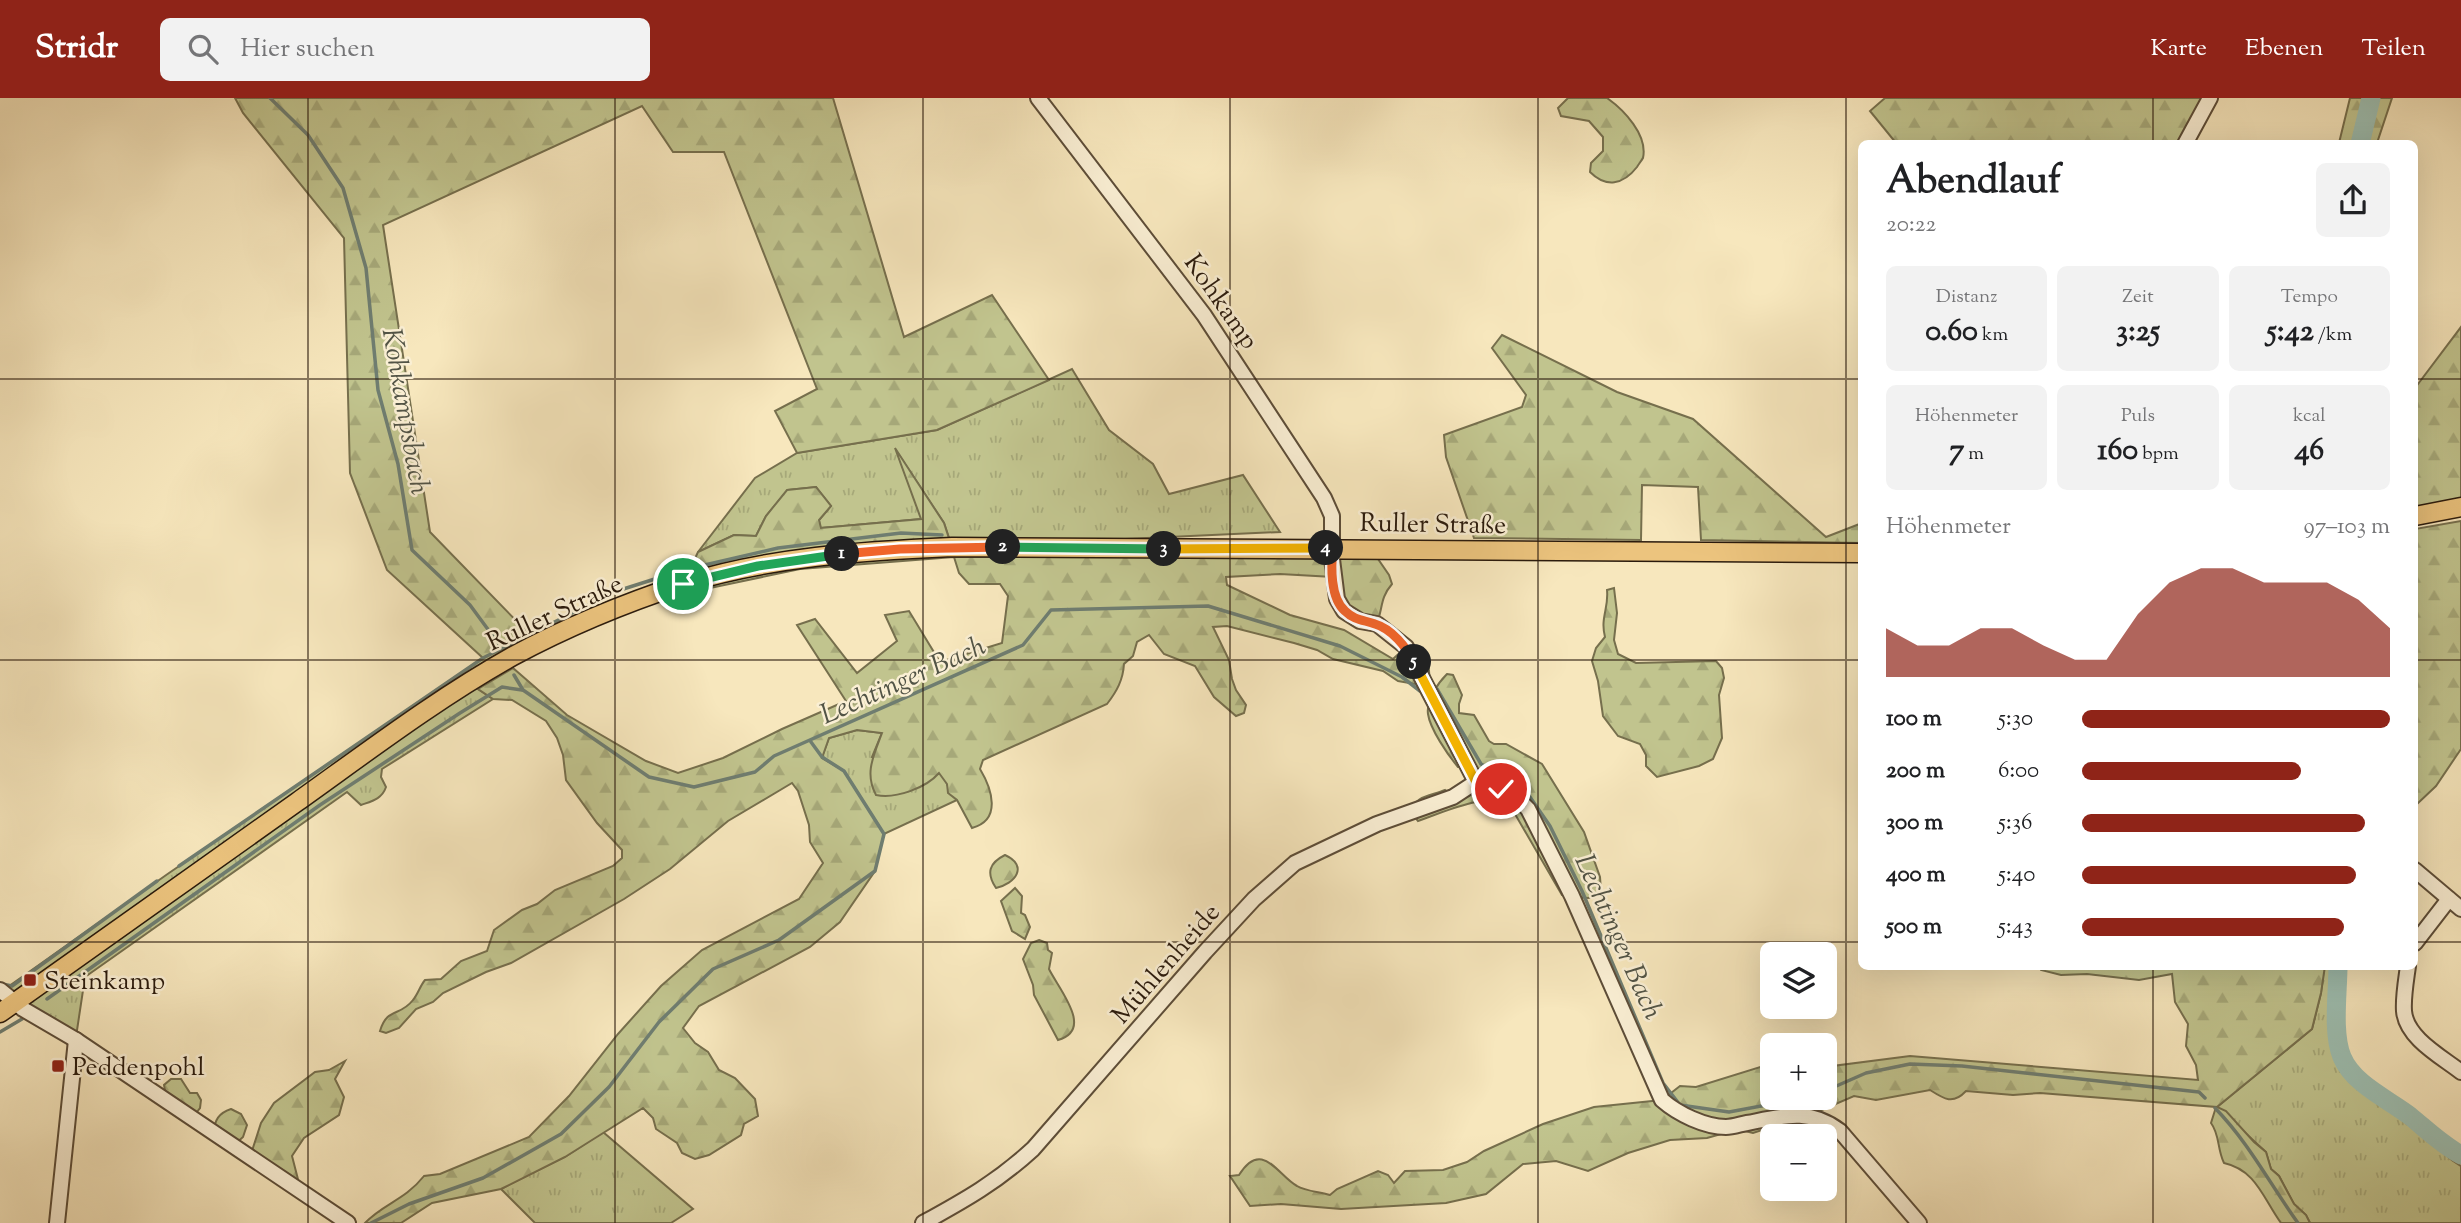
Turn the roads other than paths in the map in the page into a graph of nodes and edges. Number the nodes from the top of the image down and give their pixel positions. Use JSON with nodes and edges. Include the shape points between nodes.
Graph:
{"nodes":[{"id":1,"x":1038,"y":98,"type":"edge"},
{"id":2,"x":2210,"y":98,"type":"edge"},
{"id":3,"x":2187,"y":140,"type":"edge"},
{"id":4,"x":2461,"y":507,"type":"edge"},
{"id":5,"x":2418,"y":515,"type":"edge"},
{"id":6,"x":1333,"y":548,"type":"junction"},
{"id":7,"x":1858,"y":553,"type":"edge"},
{"id":8,"x":1476,"y":782,"type":"junction"},
{"id":9,"x":2418,"y":873,"type":"edge"},
{"id":10,"x":2449,"y":899,"type":"junction"},
{"id":11,"x":2461,"y":909,"type":"edge"},
{"id":12,"x":2418,"y":939,"type":"edge"},
{"id":13,"x":2407,"y":970,"type":"edge"},
{"id":14,"x":0,"y":990,"type":"edge"},
{"id":15,"x":7,"y":1008,"type":"edge"},
{"id":16,"x":76,"y":1040,"type":"junction"},
{"id":17,"x":2461,"y":1072,"type":"edge"},
{"id":18,"x":57,"y":1223,"type":"edge"},
{"id":19,"x":348,"y":1223,"type":"edge"},
{"id":20,"x":923,"y":1223,"type":"edge"},
{"id":21,"x":1919,"y":1223,"type":"edge"}],
"edges":[{"from":1,"to":6,"type":"street","name":"Kohkamp","via":[[1205,315],[1308,471],[1332,516]]},
{"from":2,"to":3,"type":"street"},
{"from":4,"to":5,"type":"main road"},
{"from":6,"to":7,"type":"main road","name":"Ruller Straße"},
{"from":6,"to":8,"type":"street","name":"Kohkamp","via":[[1333,577],[1344,611],[1377,624],[1406,647]]},
{"from":6,"to":15,"type":"main road","name":"Ruller Straße","via":[[900,549],[807,557],[683,584],[537,644],[472,681]]},
{"from":8,"to":20,"type":"street","name":"Mühlenheide","via":[[1453,797],[1377,824],[1295,863],[1205,952],[1032,1149],[993,1183]]},
{"from":8,"to":21,"type":"street","via":[[1517,797],[1528,809],[1572,895],[1662,1100],[1689,1118],[1726,1127],[1793,1116],[1825,1119]]},
{"from":9,"to":10,"type":"street"},
{"from":10,"to":11,"type":"street"},
{"from":10,"to":12,"type":"street"},
{"from":13,"to":17,"type":"street","via":[[2407,1024]]},
{"from":14,"to":15,"type":"street"},
{"from":15,"to":16,"type":"street"},
{"from":16,"to":18,"type":"street"},
{"from":16,"to":19,"type":"street"}]}
